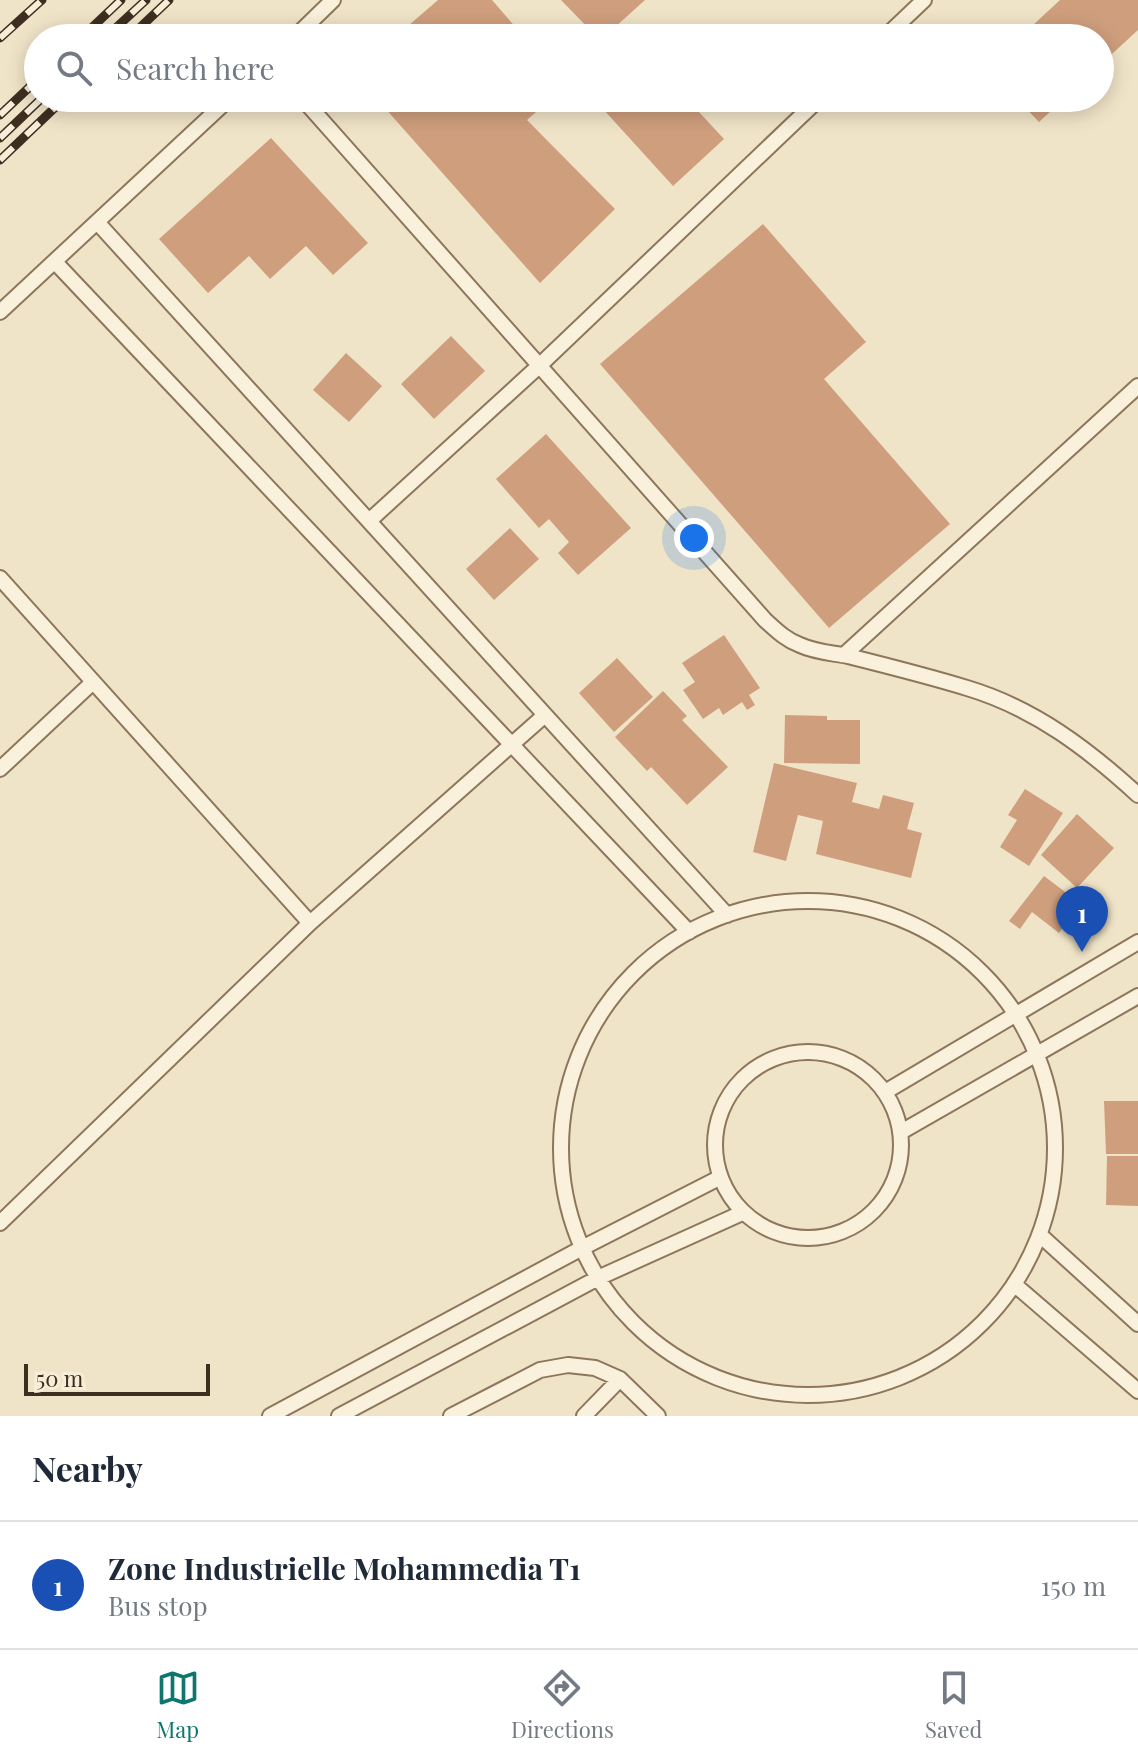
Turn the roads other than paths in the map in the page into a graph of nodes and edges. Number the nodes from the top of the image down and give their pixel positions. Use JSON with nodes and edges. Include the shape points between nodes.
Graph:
{"nodes":[{"id":1,"x":333,"y":0,"type":"edge"},
{"id":2,"x":924,"y":0,"type":"edge"},
{"id":3,"x":308,"y":24,"type":"edge"},
{"id":4,"x":899,"y":24,"type":"edge"},
{"id":5,"x":215,"y":112,"type":"edge"},
{"id":6,"x":314,"y":112,"type":"edge"},
{"id":7,"x":805,"y":112,"type":"edge"},
{"id":8,"x":97,"y":222,"type":"junction"},
{"id":9,"x":55,"y":262,"type":"junction"},
{"id":10,"x":0,"y":312,"type":"edge"},
{"id":11,"x":540,"y":365,"type":"junction"},
{"id":12,"x":1138,"y":386,"type":"edge"},
{"id":13,"x":369,"y":521,"type":"junction"},
{"id":14,"x":0,"y":578,"type":"edge"},
{"id":15,"x":844,"y":655,"type":"junction"},
{"id":16,"x":93,"y":682,"type":"junction"},
{"id":17,"x":545,"y":715,"type":"junction"},
{"id":18,"x":511,"y":744,"type":"junction"},
{"id":19,"x":0,"y":769,"type":"edge"},
{"id":20,"x":1138,"y":795,"type":"edge"},
{"id":21,"x":727,"y":915,"type":"junction"},
{"id":22,"x":310,"y":923,"type":"junction"},
{"id":23,"x":689,"y":932,"type":"junction"},
{"id":24,"x":1138,"y":942,"type":"edge"},
{"id":25,"x":1138,"y":996,"type":"edge"},
{"id":26,"x":1016,"y":1014,"type":"junction"},
{"id":27,"x":1037,"y":1055,"type":"junction"},
{"id":28,"x":885,"y":1092,"type":"junction"},
{"id":29,"x":901,"y":1132,"type":"junction"},
{"id":30,"x":719,"y":1178,"type":"junction"},
{"id":31,"x":742,"y":1213,"type":"junction"},
{"id":32,"x":0,"y":1223,"type":"edge"},
{"id":33,"x":1040,"y":1235,"type":"junction"},
{"id":34,"x":582,"y":1248,"type":"junction"},
{"id":35,"x":598,"y":1278,"type":"junction"},
{"id":36,"x":1014,"y":1284,"type":"junction"},
{"id":37,"x":1138,"y":1324,"type":"edge"},
{"id":38,"x":620,"y":1379,"type":"junction"},
{"id":39,"x":1138,"y":1391,"type":"edge"},
{"id":40,"x":270,"y":1416,"type":"edge"},
{"id":41,"x":339,"y":1416,"type":"edge"},
{"id":42,"x":451,"y":1416,"type":"edge"},
{"id":43,"x":584,"y":1416,"type":"edge"},
{"id":44,"x":658,"y":1416,"type":"edge"}],
"edges":[{"from":1,"to":3,"type":"lane"},
{"from":2,"to":4,"type":"lane"},
{"from":5,"to":8,"type":"lane"},
{"from":6,"to":11,"type":"lane"},
{"from":7,"to":11,"type":"lane"},
{"from":8,"to":9,"type":"lane"},
{"from":8,"to":13,"type":"lane"},
{"from":9,"to":10,"type":"lane"},
{"from":9,"to":18,"type":"lane"},
{"from":11,"to":13,"type":"lane"},
{"from":11,"to":15,"type":"lane","via":[[765,620],[799,645]]},
{"from":12,"to":15,"type":"lane"},
{"from":13,"to":17,"type":"lane"},
{"from":14,"to":16,"type":"lane"},
{"from":15,"to":20,"type":"lane","via":[[970,688],[1025,711],[1074,740]]},
{"from":16,"to":19,"type":"lane"},
{"from":16,"to":22,"type":"lane"},
{"from":17,"to":18,"type":"lane"},
{"from":17,"to":21,"type":"lane"},
{"from":18,"to":22,"type":"lane"},
{"from":18,"to":23,"type":"lane"},
{"from":21,"to":23,"type":"lane"},
{"from":21,"to":26,"type":"lane","via":[[808,902],[889,915],[960,954]]},
{"from":22,"to":32,"type":"lane"},
{"from":23,"to":34,"type":"lane","via":[[646,962],[610,1000],[574,1069],[561,1146],[566,1198]]},
{"from":24,"to":26,"type":"lane"},
{"from":25,"to":27,"type":"lane"},
{"from":26,"to":27,"type":"lane"},
{"from":26,"to":28,"type":"lane"},
{"from":27,"to":29,"type":"lane"},
{"from":27,"to":33,"type":"lane","via":[[1055,1132],[1053,1184]]},
{"from":28,"to":29,"type":"lane"},
{"from":28,"to":30,"type":"lane","via":[[867,1072],[817,1052],[790,1053],[764,1062],[725,1100],[716,1125]]},
{"from":29,"to":31,"type":"lane","via":[[900,1166],[887,1196],[865,1220],[836,1235],[803,1239],[770,1232]]},
{"from":30,"to":31,"type":"lane"},
{"from":30,"to":34,"type":"lane"},
{"from":31,"to":35,"type":"lane"},
{"from":33,"to":36,"type":"lane"},
{"from":33,"to":37,"type":"lane"},
{"from":34,"to":35,"type":"lane"},
{"from":34,"to":40,"type":"lane"},
{"from":35,"to":36,"type":"lane","via":[[634,1323],[693,1366],[761,1390],[819,1395],[876,1385],[930,1363],[977,1329]]},
{"from":35,"to":41,"type":"lane"},
{"from":36,"to":39,"type":"lane"},
{"from":38,"to":42,"type":"lane","via":[[582,1365],[554,1366]]},
{"from":38,"to":43,"type":"lane"},
{"from":38,"to":44,"type":"lane"}]}
